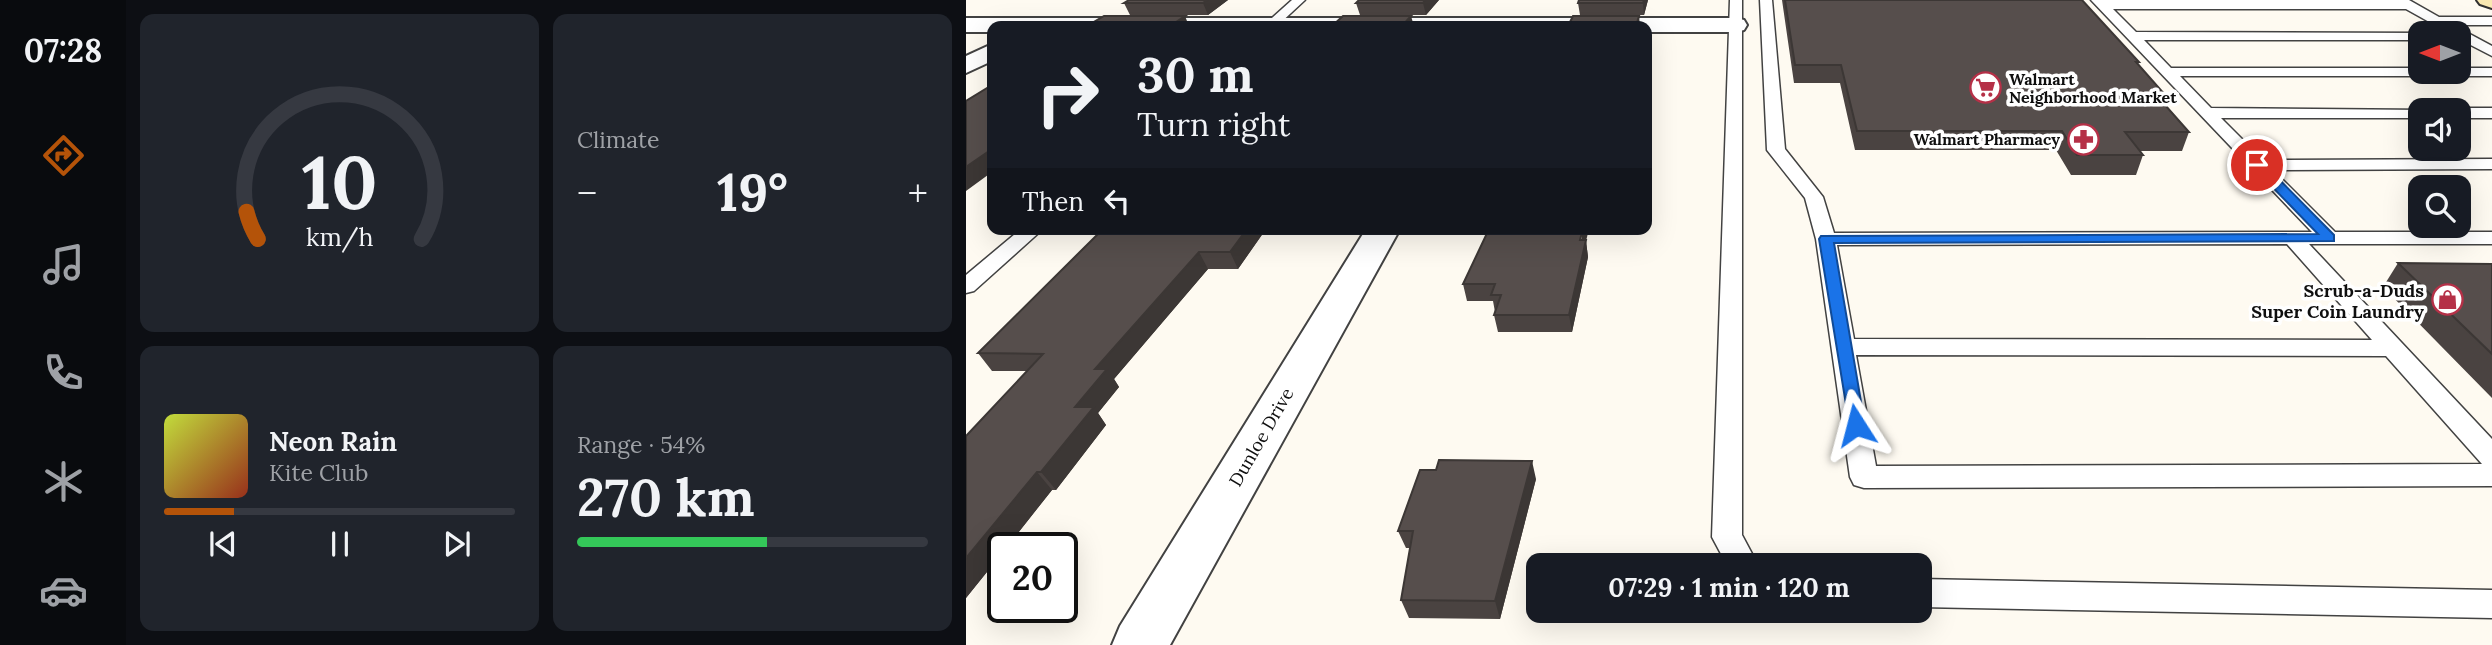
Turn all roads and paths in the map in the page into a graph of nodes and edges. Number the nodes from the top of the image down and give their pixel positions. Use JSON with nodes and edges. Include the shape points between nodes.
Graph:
{"nodes":[{"id":1,"x":1299,"y":0,"type":"edge"},
{"id":2,"x":1517,"y":0,"type":"edge"},
{"id":3,"x":1736,"y":0,"type":"edge"},
{"id":4,"x":1766,"y":0,"type":"edge"},
{"id":5,"x":2487,"y":0,"type":"edge"},
{"id":6,"x":2099,"y":2,"type":"edge"},
{"id":7,"x":2492,"y":2,"type":"edge"},
{"id":8,"x":2405,"y":3,"type":"edge"},
{"id":9,"x":1069,"y":7,"type":"dead end"},
{"id":10,"x":1045,"y":21,"type":"edge"},
{"id":11,"x":1275,"y":21,"type":"edge"},
{"id":12,"x":1504,"y":21,"type":"edge"},
{"id":13,"x":2438,"y":21,"type":"edge"},
{"id":14,"x":2471,"y":21,"type":"edge"},
{"id":15,"x":2492,"y":21,"type":"edge"},
{"id":16,"x":966,"y":25,"type":"edge"},
{"id":17,"x":987,"y":25,"type":"edge"},
{"id":18,"x":1652,"y":26,"type":"edge"},
{"id":19,"x":1735,"y":26,"type":"junction"},
{"id":20,"x":2132,"y":36,"type":"junction"},
{"id":21,"x":2408,"y":36,"type":"edge"},
{"id":22,"x":2471,"y":41,"type":"edge"},
{"id":23,"x":2492,"y":52,"type":"edge"},
{"id":24,"x":987,"y":54,"type":"edge"},
{"id":25,"x":966,"y":66,"type":"edge"},
{"id":26,"x":2167,"y":72,"type":"junction"},
{"id":27,"x":2492,"y":72,"type":"edge"},
{"id":28,"x":2207,"y":113,"type":"junction"},
{"id":29,"x":2408,"y":113,"type":"edge"},
{"id":30,"x":2471,"y":113,"type":"edge"},
{"id":31,"x":2492,"y":113,"type":"edge"},
{"id":32,"x":2492,"y":164,"type":"edge"},
{"id":33,"x":2257,"y":165,"type":"junction"},
{"id":34,"x":1025,"y":235,"type":"edge"},
{"id":35,"x":1379,"y":235,"type":"edge"},
{"id":36,"x":2329,"y":238,"type":"junction"},
{"id":37,"x":2492,"y":238,"type":"edge"},
{"id":38,"x":1826,"y":239,"type":"junction"},
{"id":39,"x":2293,"y":239,"type":"junction"},
{"id":40,"x":966,"y":286,"type":"edge"},
{"id":41,"x":1844,"y":347,"type":"junction"},
{"id":42,"x":2393,"y":348,"type":"junction"},
{"id":43,"x":2492,"y":457,"type":"edge"},
{"id":44,"x":2492,"y":475,"type":"edge"},
{"id":45,"x":1736,"y":553,"type":"edge"},
{"id":46,"x":1932,"y":593,"type":"edge"},
{"id":47,"x":2492,"y":604,"type":"edge"},
{"id":48,"x":1140,"y":645,"type":"edge"}],
"edges":[{"from":1,"to":11,"type":"lane"},
{"from":2,"to":12,"type":"street"},
{"from":3,"to":19,"type":"lane"},
{"from":4,"to":38,"type":"lane","via":[[1776,150],[1814,197]]},
{"from":5,"to":7,"type":"main road"},
{"from":6,"to":8,"type":"lane"},
{"from":6,"to":20,"type":"lane"},
{"from":8,"to":13,"type":"lane"},
{"from":9,"to":10,"type":"street"},
{"from":14,"to":15,"type":"lane"},
{"from":16,"to":17,"type":"street"},
{"from":18,"to":19,"type":"street"},
{"from":19,"to":45,"type":"lane","via":[[1727,537]]},
{"from":20,"to":21,"type":"lane"},
{"from":20,"to":26,"type":"lane"},
{"from":22,"to":23,"type":"lane"},
{"from":24,"to":25,"type":"street"},
{"from":26,"to":27,"type":"lane"},
{"from":26,"to":28,"type":"lane"},
{"from":28,"to":29,"type":"lane"},
{"from":28,"to":33,"type":"lane"},
{"from":30,"to":31,"type":"lane"},
{"from":32,"to":33,"type":"lane"},
{"from":33,"to":36,"type":"lane"},
{"from":34,"to":40,"type":"lane"},
{"from":35,"to":48,"type":"street","name":"Dunloe Drive"},
{"from":36,"to":37,"type":"lane"},
{"from":36,"to":39,"type":"lane"},
{"from":38,"to":39,"type":"lane"},
{"from":38,"to":41,"type":"lane"},
{"from":39,"to":42,"type":"lane"},
{"from":41,"to":42,"type":"lane"},
{"from":41,"to":44,"type":"lane","via":[[1864,477]]},
{"from":42,"to":43,"type":"lane"},
{"from":46,"to":47,"type":"lane"}]}
